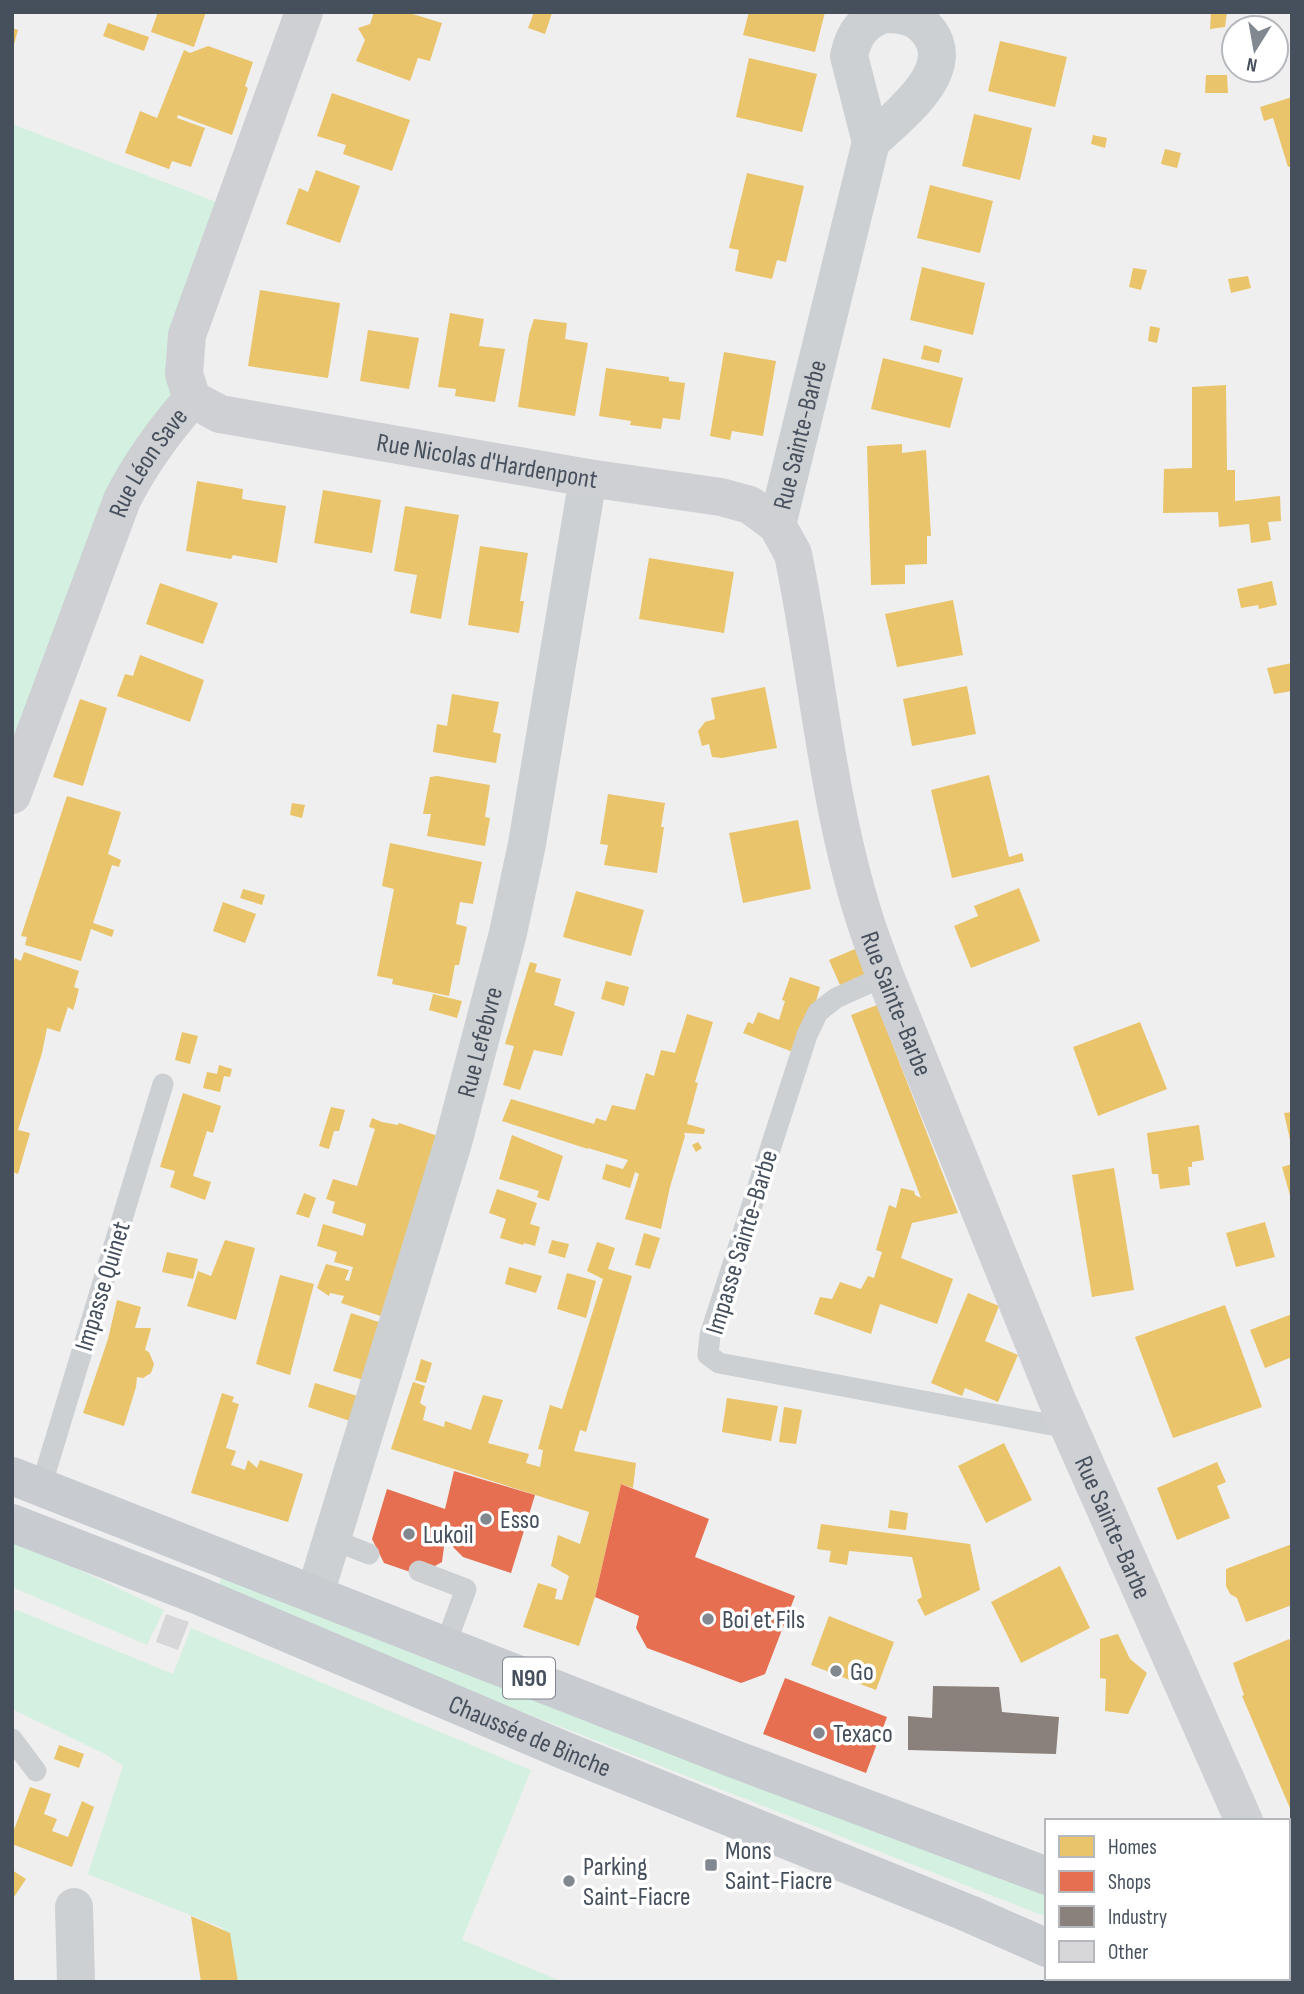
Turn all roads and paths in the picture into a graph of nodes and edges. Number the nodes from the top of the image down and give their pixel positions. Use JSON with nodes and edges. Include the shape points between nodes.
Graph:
{"nodes":[{"id":1,"x":304,"y":12,"type":"edge"},
{"id":2,"x":871,"y":142,"type":"dead end"},
{"id":3,"x":192,"y":400,"type":"junction"},
{"id":4,"x":588,"y":478,"type":"junction"},
{"id":5,"x":777,"y":525,"type":"junction"},
{"id":6,"x":12,"y":795,"type":"edge"},
{"id":7,"x":885,"y":976,"type":"junction"},
{"id":8,"x":163,"y":1084,"type":"dead end"},
{"id":9,"x":1068,"y":1428,"type":"junction"},
{"id":10,"x":27,"y":1482,"type":"edge"},
{"id":11,"x":12,"y":1523,"type":"edge"},
{"id":12,"x":331,"y":1539,"type":"junction"},
{"id":13,"x":369,"y":1553,"type":"dead end"},
{"id":14,"x":419,"y":1571,"type":"dead end"},
{"id":15,"x":315,"y":1594,"type":"junction"},
{"id":16,"x":445,"y":1646,"type":"junction"},
{"id":17,"x":12,"y":1740,"type":"edge"},
{"id":18,"x":36,"y":1771,"type":"dead end"},
{"id":19,"x":1243,"y":1819,"type":"edge"},
{"id":20,"x":1045,"y":1875,"type":"edge"},
{"id":21,"x":74,"y":1907,"type":"dead end"},
{"id":22,"x":1045,"y":1947,"type":"edge"},
{"id":23,"x":76,"y":1982,"type":"edge"}],
"edges":[{"from":1,"to":3,"type":"street","name":"Rue Léon Save","via":[[187,335],[184,374]]},
{"from":2,"to":5,"type":"street","name":"Rue Sainte-Barbe"},
{"from":3,"to":4,"type":"street","name":"Rue Nicolas d'Hardenpont","via":[[220,414]]},
{"from":3,"to":6,"type":"street","name":"Rue Léon Save","via":[[164,430],[122,500]]},
{"from":4,"to":5,"type":"street","name":"Rue Nicolas d'Hardenpont","via":[[721,497],[750,505]]},
{"from":4,"to":12,"type":"street","name":"Rue Lefebvre","via":[[508,933],[453,1143]]},
{"from":5,"to":7,"type":"street","name":"Rue Sainte-Barbe","via":[[793,554],[842,829],[864,919]]},
{"from":7,"to":9,"type":"street","name":"Rue Sainte-Barbe"},
{"from":7,"to":9,"type":"lane","name":"Impasse Sainte-Barbe","via":[[817,1012],[714,1322],[708,1355],[719,1363]]},
{"from":8,"to":10,"type":"lane","name":"Impasse Quinet"},
{"from":9,"to":19,"type":"street","name":"Rue Sainte-Barbe"},
{"from":10,"to":15,"type":"main road","name":"Chaussée de Binche","number":"N90"},
{"from":11,"to":22,"type":"main road","name":"Chaussée de Binche","number":"N90","via":[[197,1595]]},
{"from":12,"to":13,"type":"lane"},
{"from":12,"to":15,"type":"street","name":"Rue Lefebvre"},
{"from":14,"to":16,"type":"lane","via":[[466,1589]]},
{"from":15,"to":16,"type":"main road","name":"Chaussée de Binche","number":"N90"},
{"from":16,"to":20,"type":"main road","name":"Chaussée de Binche","number":"N90"},
{"from":17,"to":18,"type":"lane"},
{"from":21,"to":23,"type":"street"}]}
